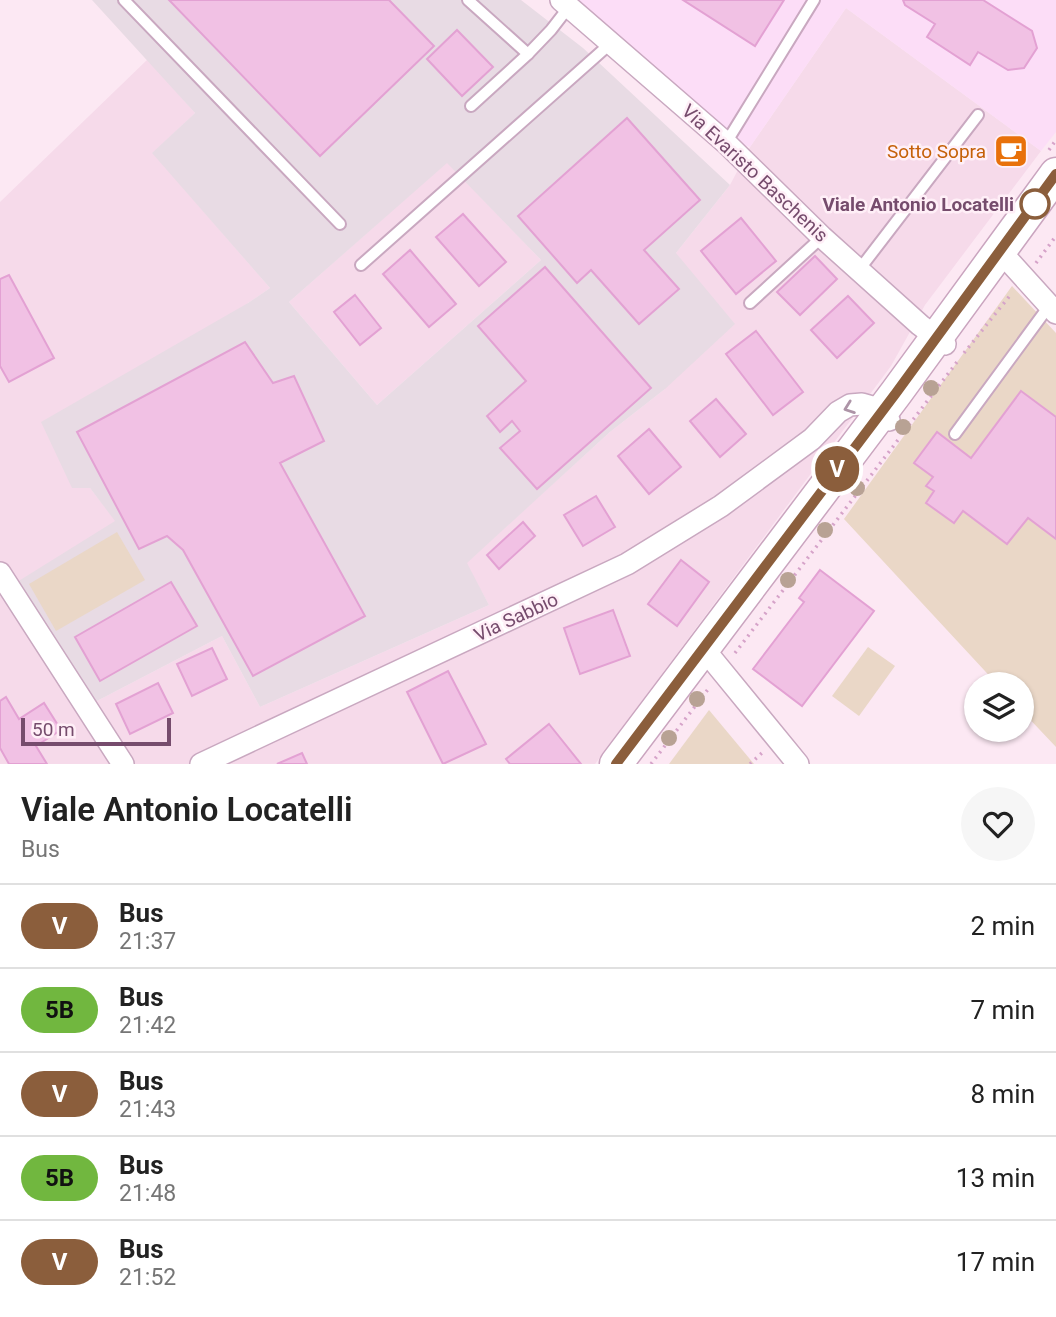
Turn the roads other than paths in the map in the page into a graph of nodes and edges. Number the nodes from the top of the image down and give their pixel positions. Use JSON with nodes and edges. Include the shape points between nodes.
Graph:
{"nodes":[{"id":1,"x":124,"y":0,"type":"edge"},
{"id":2,"x":468,"y":0,"type":"edge"},
{"id":3,"x":814,"y":0,"type":"edge"},
{"id":4,"x":564,"y":4,"type":"edge"},
{"id":5,"x":611,"y":43,"type":"junction"},
{"id":6,"x":528,"y":54,"type":"junction"},
{"id":7,"x":471,"y":106,"type":"dead end"},
{"id":8,"x":978,"y":115,"type":"dead end"},
{"id":9,"x":726,"y":143,"type":"junction"},
{"id":10,"x":1056,"y":174,"type":"edge"},
{"id":11,"x":1056,"y":201,"type":"edge"},
{"id":12,"x":341,"y":224,"type":"dead end"},
{"id":13,"x":822,"y":237,"type":"junction"},
{"id":14,"x":1012,"y":264,"type":"junction"},
{"id":15,"x":361,"y":265,"type":"dead end"},
{"id":16,"x":859,"y":270,"type":"junction"},
{"id":17,"x":750,"y":303,"type":"dead end"},
{"id":18,"x":1053,"y":310,"type":"edge"},
{"id":19,"x":942,"y":342,"type":"junction"},
{"id":20,"x":886,"y":417,"type":"junction"},
{"id":21,"x":955,"y":434,"type":"dead end"},
{"id":22,"x":812,"y":439,"type":"junction"},
{"id":23,"x":858,"y":454,"type":"junction"},
{"id":24,"x":0,"y":573,"type":"edge"},
{"id":25,"x":713,"y":660,"type":"junction"},
{"id":26,"x":124,"y":764,"type":"edge"},
{"id":27,"x":201,"y":764,"type":"edge"},
{"id":28,"x":616,"y":764,"type":"edge"},
{"id":29,"x":638,"y":764,"type":"edge"},
{"id":30,"x":798,"y":764,"type":"edge"}],
"edges":[{"from":1,"to":12,"type":"lane"},
{"from":2,"to":6,"type":"lane"},
{"from":3,"to":9,"type":"lane"},
{"from":4,"to":5,"type":"street","name":"Via Evaristo Baschenis"},
{"from":4,"to":6,"type":"lane","via":[[551,30]]},
{"from":5,"to":9,"type":"street","name":"Via Evaristo Baschenis"},
{"from":5,"to":15,"type":"lane"},
{"from":6,"to":7,"type":"lane"},
{"from":8,"to":16,"type":"lane"},
{"from":9,"to":13,"type":"street","name":"Via Evaristo Baschenis"},
{"from":10,"to":14,"type":"street"},
{"from":11,"to":14,"type":"street"},
{"from":13,"to":16,"type":"street","name":"Via Evaristo Baschenis"},
{"from":13,"to":17,"type":"lane"},
{"from":14,"to":18,"type":"street"},
{"from":14,"to":19,"type":"street"},
{"from":16,"to":19,"type":"street","name":"Via Evaristo Baschenis"},
{"from":18,"to":21,"type":"lane"},
{"from":19,"to":20,"type":"street"},
{"from":20,"to":22,"type":"street","name":"Via Sabbio","one_way":true,"via":[[862,404],[850,405]]},
{"from":20,"to":23,"type":"street"},
{"from":22,"to":23,"type":"street","via":[[836,438]]},
{"from":22,"to":27,"type":"street","name":"Via Sabbio","via":[[703,519],[621,567]]},
{"from":23,"to":25,"type":"street"},
{"from":24,"to":26,"type":"street"},
{"from":25,"to":28,"type":"street"},
{"from":25,"to":29,"type":"street"},
{"from":25,"to":30,"type":"street"}]}
